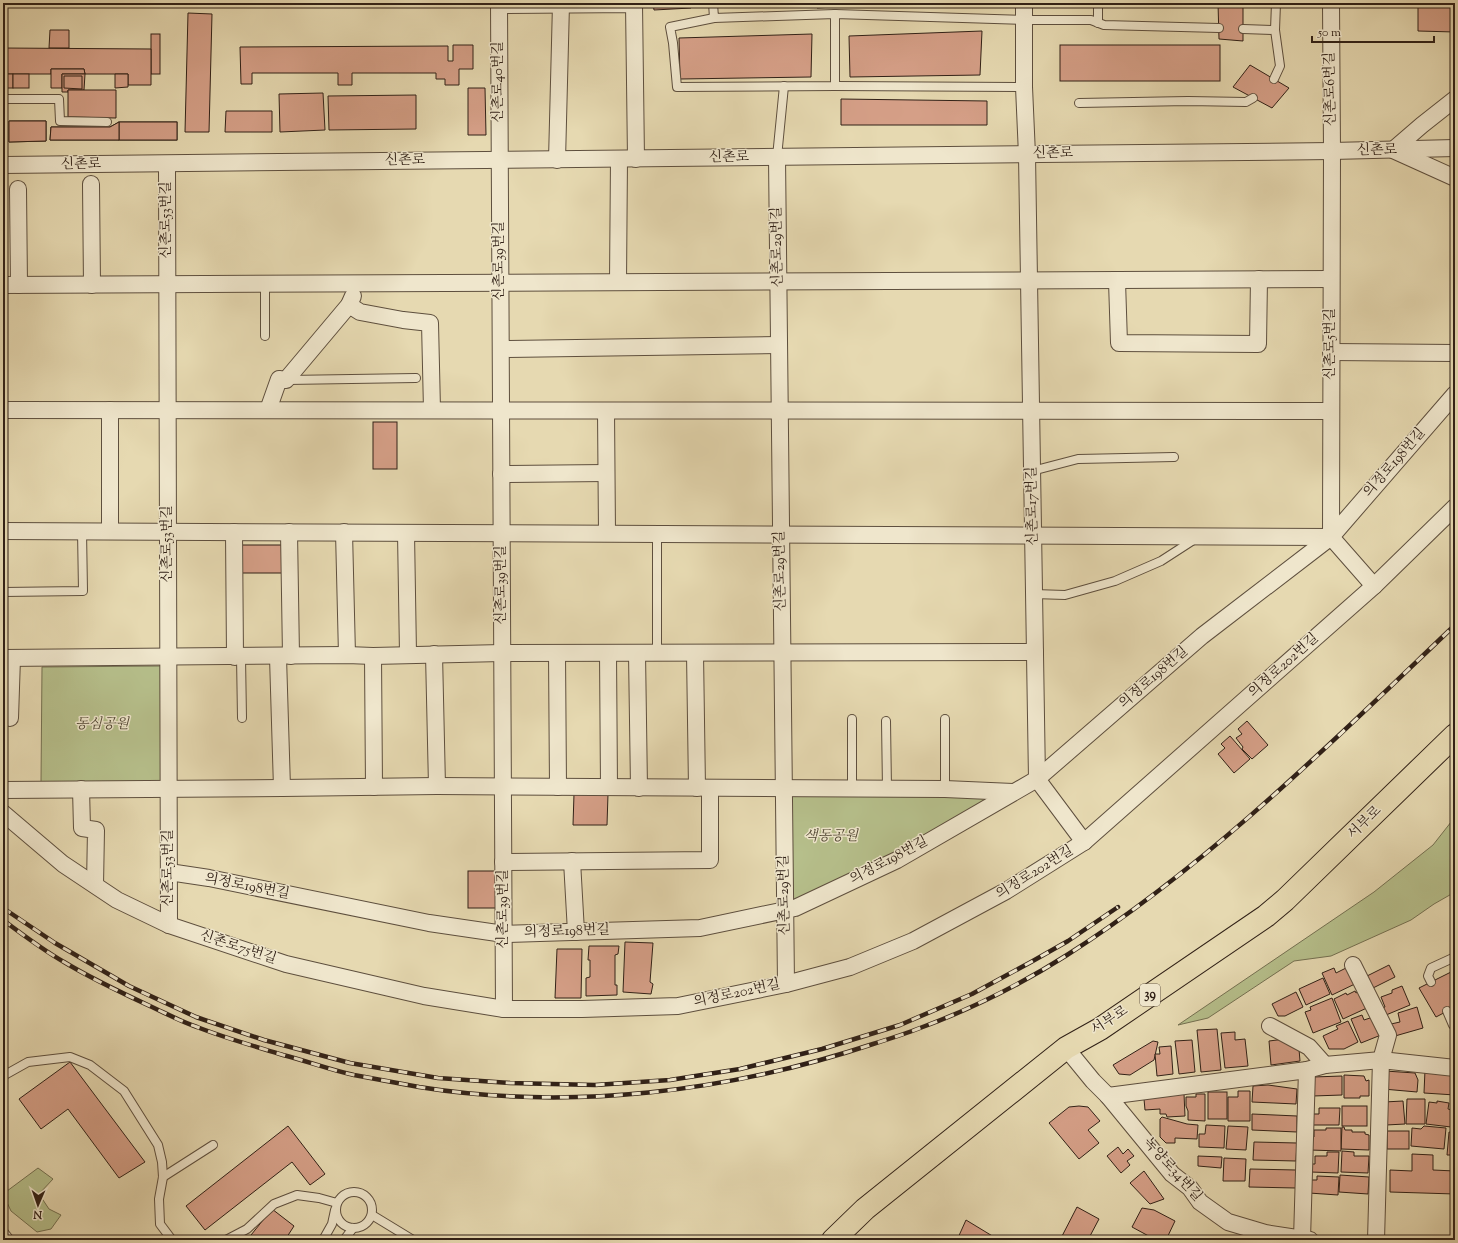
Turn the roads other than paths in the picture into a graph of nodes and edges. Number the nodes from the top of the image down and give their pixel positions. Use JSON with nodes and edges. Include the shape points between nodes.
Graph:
{"nodes":[{"id":1,"x":713,"y":3,"type":"edge"},
{"id":2,"x":1024,"y":3,"type":"edge"},
{"id":3,"x":1098,"y":3,"type":"edge"},
{"id":4,"x":1276,"y":3,"type":"edge"},
{"id":5,"x":1331,"y":3,"type":"edge"},
{"id":6,"x":500,"y":4,"type":"edge"},
{"id":7,"x":561,"y":4,"type":"edge"},
{"id":8,"x":835,"y":14,"type":"junction"},
{"id":9,"x":714,"y":18,"type":"junction"},
{"id":10,"x":1024,"y":20,"type":"junction"},
{"id":11,"x":1098,"y":23,"type":"junction"},
{"id":12,"x":1218,"y":28,"type":"dead end"},
{"id":13,"x":1243,"y":29,"type":"dead end"},
{"id":14,"x":1275,"y":30,"type":"junction"},
{"id":15,"x":1274,"y":79,"type":"dead end"},
{"id":16,"x":784,"y":86,"type":"junction"},
{"id":17,"x":836,"y":86,"type":"junction"},
{"id":18,"x":1024,"y":87,"type":"junction"},
{"id":19,"x":1253,"y":98,"type":"dead end"},
{"id":20,"x":3,"y":99,"type":"edge"},
{"id":21,"x":1455,"y":99,"type":"edge"},
{"id":22,"x":1079,"y":103,"type":"dead end"},
{"id":23,"x":107,"y":122,"type":"dead end"},
{"id":24,"x":1455,"y":148,"type":"edge"},
{"id":25,"x":1393,"y":150,"type":"junction"},
{"id":26,"x":1332,"y":151,"type":"junction"},
{"id":27,"x":1027,"y":154,"type":"junction"},
{"id":28,"x":777,"y":157,"type":"junction"},
{"id":29,"x":619,"y":159,"type":"junction"},
{"id":30,"x":636,"y":159,"type":"junction"},
{"id":31,"x":499,"y":160,"type":"junction"},
{"id":32,"x":557,"y":160,"type":"junction"},
{"id":33,"x":167,"y":164,"type":"junction"},
{"id":34,"x":3,"y":165,"type":"edge"},
{"id":35,"x":1455,"y":178,"type":"edge"},
{"id":36,"x":90,"y":184,"type":"dead end"},
{"id":37,"x":18,"y":189,"type":"dead end"},
{"id":38,"x":1259,"y":279,"type":"junction"},
{"id":39,"x":1332,"y":279,"type":"junction"},
{"id":40,"x":1029,"y":281,"type":"junction"},
{"id":41,"x":1117,"y":281,"type":"junction"},
{"id":42,"x":618,"y":282,"type":"junction"},
{"id":43,"x":778,"y":282,"type":"junction"},
{"id":44,"x":500,"y":283,"type":"junction"},
{"id":45,"x":167,"y":284,"type":"junction"},
{"id":46,"x":265,"y":284,"type":"junction"},
{"id":47,"x":358,"y":284,"type":"junction"},
{"id":48,"x":3,"y":285,"type":"edge"},
{"id":49,"x":19,"y":285,"type":"junction"},
{"id":50,"x":92,"y":285,"type":"junction"},
{"id":51,"x":349,"y":305,"type":"junction"},
{"id":52,"x":265,"y":336,"type":"dead end"},
{"id":53,"x":779,"y":345,"type":"junction"},
{"id":54,"x":500,"y":348,"type":"junction"},
{"id":55,"x":1331,"y":352,"type":"junction"},
{"id":56,"x":1455,"y":353,"type":"edge"},
{"id":57,"x":416,"y":378,"type":"dead end"},
{"id":58,"x":286,"y":380,"type":"junction"},
{"id":59,"x":1455,"y":394,"type":"edge"},
{"id":60,"x":3,"y":410,"type":"edge"},
{"id":61,"x":110,"y":410,"type":"junction"},
{"id":62,"x":168,"y":410,"type":"junction"},
{"id":63,"x":268,"y":410,"type":"junction"},
{"id":64,"x":432,"y":410,"type":"junction"},
{"id":65,"x":501,"y":410,"type":"junction"},
{"id":66,"x":606,"y":410,"type":"junction"},
{"id":67,"x":780,"y":411,"type":"junction"},
{"id":68,"x":1031,"y":411,"type":"junction"},
{"id":69,"x":1331,"y":411,"type":"junction"},
{"id":70,"x":1174,"y":457,"type":"dead end"},
{"id":71,"x":1032,"y":471,"type":"junction"},
{"id":72,"x":606,"y":473,"type":"junction"},
{"id":73,"x":501,"y":474,"type":"junction"},
{"id":74,"x":1455,"y":507,"type":"edge"},
{"id":75,"x":3,"y":531,"type":"edge"},
{"id":76,"x":82,"y":531,"type":"junction"},
{"id":77,"x":110,"y":531,"type":"junction"},
{"id":78,"x":168,"y":532,"type":"junction"},
{"id":79,"x":234,"y":532,"type":"junction"},
{"id":80,"x":289,"y":532,"type":"junction"},
{"id":81,"x":344,"y":532,"type":"junction"},
{"id":82,"x":406,"y":533,"type":"junction"},
{"id":83,"x":502,"y":533,"type":"junction"},
{"id":84,"x":607,"y":533,"type":"junction"},
{"id":85,"x":657,"y":534,"type":"junction"},
{"id":86,"x":781,"y":534,"type":"junction"},
{"id":87,"x":1033,"y":535,"type":"junction"},
{"id":88,"x":1200,"y":536,"type":"junction"},
{"id":89,"x":1331,"y":536,"type":"junction"},
{"id":90,"x":1374,"y":586,"type":"junction"},
{"id":91,"x":3,"y":592,"type":"edge"},
{"id":92,"x":1034,"y":594,"type":"junction"},
{"id":93,"x":1035,"y":652,"type":"junction"},
{"id":94,"x":502,"y":653,"type":"junction"},
{"id":95,"x":557,"y":653,"type":"junction"},
{"id":96,"x":608,"y":653,"type":"junction"},
{"id":97,"x":637,"y":653,"type":"junction"},
{"id":98,"x":657,"y":653,"type":"junction"},
{"id":99,"x":695,"y":653,"type":"junction"},
{"id":100,"x":782,"y":653,"type":"junction"},
{"id":101,"x":408,"y":654,"type":"junction"},
{"id":102,"x":434,"y":654,"type":"junction"},
{"id":103,"x":347,"y":655,"type":"junction"},
{"id":104,"x":284,"y":656,"type":"junction"},
{"id":105,"x":373,"y":656,"type":"junction"},
{"id":106,"x":238,"y":657,"type":"junction"},
{"id":107,"x":7,"y":658,"type":"edge"},
{"id":108,"x":168,"y":658,"type":"junction"},
{"id":109,"x":10,"y":718,"type":"dead end"},
{"id":110,"x":242,"y":718,"type":"dead end"},
{"id":111,"x":852,"y":719,"type":"dead end"},
{"id":112,"x":944,"y":719,"type":"dead end"},
{"id":113,"x":886,"y":721,"type":"dead end"},
{"id":114,"x":1455,"y":735,"type":"edge"},
{"id":115,"x":1037,"y":779,"type":"junction"},
{"id":116,"x":437,"y":786,"type":"junction"},
{"id":117,"x":374,"y":787,"type":"junction"},
{"id":118,"x":503,"y":787,"type":"junction"},
{"id":119,"x":558,"y":787,"type":"junction"},
{"id":120,"x":609,"y":787,"type":"junction"},
{"id":121,"x":282,"y":788,"type":"junction"},
{"id":122,"x":639,"y":788,"type":"junction"},
{"id":123,"x":703,"y":788,"type":"junction"},
{"id":124,"x":784,"y":788,"type":"junction"},
{"id":125,"x":80,"y":789,"type":"junction"},
{"id":126,"x":169,"y":789,"type":"junction"},
{"id":127,"x":852,"y":789,"type":"junction"},
{"id":128,"x":887,"y":789,"type":"junction"},
{"id":129,"x":3,"y":790,"type":"edge"},
{"id":130,"x":945,"y":790,"type":"junction"},
{"id":131,"x":1013,"y":792,"type":"junction"},
{"id":132,"x":3,"y":813,"type":"edge"},
{"id":133,"x":1084,"y":842,"type":"junction"},
{"id":134,"x":572,"y":861,"type":"junction"},
{"id":135,"x":503,"y":862,"type":"junction"},
{"id":136,"x":169,"y":872,"type":"junction"},
{"id":137,"x":95,"y":885,"type":"junction"},
{"id":138,"x":785,"y":910,"type":"junction"},
{"id":139,"x":170,"y":925,"type":"junction"},
{"id":140,"x":576,"y":932,"type":"junction"},
{"id":141,"x":504,"y":934,"type":"junction"},
{"id":142,"x":1455,"y":957,"type":"edge"},
{"id":143,"x":1353,"y":965,"type":"dead end"},
{"id":144,"x":1431,"y":982,"type":"dead end"},
{"id":145,"x":786,"y":984,"type":"junction"},
{"id":146,"x":504,"y":1009,"type":"junction"},
{"id":147,"x":1447,"y":1011,"type":"dead end"},
{"id":148,"x":1270,"y":1026,"type":"dead end"},
{"id":149,"x":1455,"y":1026,"type":"edge"},
{"id":150,"x":1066,"y":1048,"type":"junction"},
{"id":151,"x":1380,"y":1060,"type":"junction"},
{"id":152,"x":1325,"y":1065,"type":"junction"},
{"id":153,"x":1455,"y":1068,"type":"edge"},
{"id":154,"x":1307,"y":1070,"type":"junction"},
{"id":155,"x":3,"y":1076,"type":"edge"},
{"id":156,"x":1108,"y":1096,"type":"junction"},
{"id":157,"x":213,"y":1145,"type":"dead end"},
{"id":158,"x":163,"y":1177,"type":"junction"},
{"id":159,"x":336,"y":1205,"type":"junction"},
{"id":160,"x":372,"y":1215,"type":"junction"},
{"id":161,"x":354,"y":1228,"type":"junction"},
{"id":162,"x":3,"y":1231,"type":"edge"},
{"id":163,"x":10,"y":1240,"type":"edge"},
{"id":164,"x":172,"y":1240,"type":"edge"},
{"id":165,"x":226,"y":1240,"type":"edge"},
{"id":166,"x":324,"y":1240,"type":"edge"},
{"id":167,"x":344,"y":1240,"type":"edge"},
{"id":168,"x":413,"y":1240,"type":"edge"},
{"id":169,"x":833,"y":1240,"type":"edge"},
{"id":170,"x":1305,"y":1240,"type":"edge"},
{"id":171,"x":1376,"y":1240,"type":"edge"}],
"edges":[{"from":1,"to":9,"type":"lane"},
{"from":2,"to":10,"type":"street","name":"신촌로17번길"},
{"from":3,"to":11,"type":"lane"},
{"from":4,"to":14,"type":"lane"},
{"from":5,"to":26,"type":"street","name":"신촌로6번길"},
{"from":6,"to":7,"type":"street"},
{"from":6,"to":31,"type":"street","name":"신촌로40번길"},
{"from":7,"to":30,"type":"street","via":[[634,4]]},
{"from":7,"to":32,"type":"street"},
{"from":8,"to":9,"type":"lane"},
{"from":8,"to":10,"type":"lane"},
{"from":8,"to":17,"type":"lane"},
{"from":9,"to":16,"type":"lane","via":[[670,27],[677,87]]},
{"from":10,"to":11,"type":"lane","via":[[1091,20]]},
{"from":10,"to":18,"type":"street","name":"신촌로17번길"},
{"from":11,"to":12,"type":"lane"},
{"from":13,"to":14,"type":"lane"},
{"from":14,"to":15,"type":"lane","via":[[1280,66]]},
{"from":16,"to":17,"type":"lane"},
{"from":16,"to":28,"type":"lane"},
{"from":17,"to":18,"type":"lane"},
{"from":18,"to":27,"type":"street","name":"신촌로17번길"},
{"from":19,"to":22,"type":"lane","via":[[1246,102]]},
{"from":20,"to":23,"type":"lane","via":[[59,99],[60,121]]},
{"from":21,"to":25,"type":"street"},
{"from":24,"to":25,"type":"street","name":"신촌로"},
{"from":25,"to":26,"type":"street","name":"신촌로"},
{"from":25,"to":35,"type":"street"},
{"from":26,"to":27,"type":"street","name":"신촌로"},
{"from":26,"to":39,"type":"street","name":"신촌로5번길"},
{"from":27,"to":28,"type":"street","name":"신촌로"},
{"from":27,"to":40,"type":"street","name":"신촌로17번길"},
{"from":28,"to":30,"type":"street","name":"신촌로"},
{"from":28,"to":43,"type":"street","name":"신촌로29번길"},
{"from":29,"to":30,"type":"street","name":"신촌로"},
{"from":29,"to":32,"type":"street","name":"신촌로"},
{"from":29,"to":42,"type":"street"},
{"from":31,"to":32,"type":"street","name":"신촌로"},
{"from":31,"to":33,"type":"street","name":"신촌로"},
{"from":31,"to":44,"type":"street","name":"신촌로39번길"},
{"from":33,"to":34,"type":"street","name":"신촌로"},
{"from":33,"to":45,"type":"street","name":"신촌로53번길"},
{"from":36,"to":50,"type":"street"},
{"from":37,"to":49,"type":"street"},
{"from":38,"to":39,"type":"street"},
{"from":38,"to":41,"type":"street"},
{"from":38,"to":41,"type":"street","via":[[1258,344],[1119,343]]},
{"from":39,"to":55,"type":"street","name":"신촌로5번길"},
{"from":40,"to":41,"type":"street"},
{"from":40,"to":43,"type":"street"},
{"from":40,"to":68,"type":"street","name":"신촌로17번길"},
{"from":42,"to":43,"type":"street"},
{"from":42,"to":44,"type":"street"},
{"from":43,"to":53,"type":"street","name":"신촌로29번길"},
{"from":44,"to":47,"type":"street"},
{"from":44,"to":54,"type":"street","name":"신촌로39번길"},
{"from":45,"to":46,"type":"street"},
{"from":45,"to":50,"type":"street"},
{"from":45,"to":62,"type":"street","name":"신촌로53번길"},
{"from":46,"to":47,"type":"street"},
{"from":46,"to":52,"type":"lane"},
{"from":47,"to":51,"type":"street"},
{"from":48,"to":49,"type":"street"},
{"from":49,"to":50,"type":"street"},
{"from":51,"to":58,"type":"street"},
{"from":51,"to":64,"type":"street","via":[[360,312],[430,323]]},
{"from":53,"to":54,"type":"street"},
{"from":53,"to":67,"type":"street","name":"신촌로29번길"},
{"from":54,"to":65,"type":"street","name":"신촌로39번길"},
{"from":55,"to":56,"type":"street"},
{"from":55,"to":69,"type":"street","name":"신촌로5번길"},
{"from":57,"to":58,"type":"lane"},
{"from":58,"to":63,"type":"street","via":[[279,379]]},
{"from":59,"to":89,"type":"street","name":"의정로198번길"},
{"from":60,"to":61,"type":"street"},
{"from":61,"to":62,"type":"street"},
{"from":61,"to":77,"type":"street"},
{"from":62,"to":63,"type":"street"},
{"from":62,"to":78,"type":"street","name":"신촌로53번길"},
{"from":63,"to":64,"type":"street"},
{"from":64,"to":65,"type":"street"},
{"from":65,"to":66,"type":"street"},
{"from":65,"to":73,"type":"street","name":"신촌로39번길"},
{"from":66,"to":67,"type":"street"},
{"from":66,"to":72,"type":"street"},
{"from":67,"to":68,"type":"street"},
{"from":67,"to":86,"type":"street","name":"신촌로29번길"},
{"from":68,"to":69,"type":"street"},
{"from":68,"to":71,"type":"street","name":"신촌로17번길"},
{"from":69,"to":89,"type":"street","name":"신촌로5번길"},
{"from":70,"to":71,"type":"lane","via":[[1078,459]]},
{"from":71,"to":87,"type":"street","name":"신촌로17번길"},
{"from":72,"to":73,"type":"street"},
{"from":72,"to":84,"type":"street"},
{"from":73,"to":83,"type":"street","name":"신촌로39번길"},
{"from":74,"to":90,"type":"street","name":"의정로202번길"},
{"from":75,"to":76,"type":"street"},
{"from":76,"to":77,"type":"street"},
{"from":76,"to":91,"type":"lane","via":[[83,591]]},
{"from":77,"to":78,"type":"street"},
{"from":78,"to":79,"type":"street"},
{"from":78,"to":108,"type":"street","name":"신촌로53번길"},
{"from":79,"to":80,"type":"street"},
{"from":79,"to":106,"type":"street"},
{"from":80,"to":81,"type":"street"},
{"from":80,"to":104,"type":"street"},
{"from":81,"to":82,"type":"street"},
{"from":81,"to":103,"type":"street"},
{"from":82,"to":83,"type":"street"},
{"from":82,"to":101,"type":"street"},
{"from":83,"to":84,"type":"street"},
{"from":83,"to":94,"type":"street","name":"신촌로39번길"},
{"from":84,"to":85,"type":"street"},
{"from":85,"to":86,"type":"street"},
{"from":85,"to":98,"type":"lane"},
{"from":86,"to":87,"type":"street"},
{"from":86,"to":100,"type":"street","name":"신촌로29번길"},
{"from":87,"to":88,"type":"street"},
{"from":87,"to":92,"type":"street","name":"신촌로17번길"},
{"from":88,"to":89,"type":"street"},
{"from":88,"to":92,"type":"lane","via":[[1161,561],[1115,580],[1065,595]]},
{"from":89,"to":90,"type":"street"},
{"from":89,"to":115,"type":"street","name":"의정로198번길","via":[[1202,636]]},
{"from":90,"to":133,"type":"street","name":"의정로202번길"},
{"from":92,"to":93,"type":"street","name":"신촌로17번길"},
{"from":93,"to":100,"type":"street"},
{"from":93,"to":115,"type":"street","name":"신촌로17번길"},
{"from":94,"to":95,"type":"street"},
{"from":94,"to":102,"type":"street"},
{"from":94,"to":118,"type":"street","name":"신촌로39번길"},
{"from":95,"to":96,"type":"street"},
{"from":95,"to":119,"type":"street"},
{"from":96,"to":97,"type":"street"},
{"from":96,"to":120,"type":"street"},
{"from":97,"to":98,"type":"street"},
{"from":97,"to":122,"type":"street"},
{"from":98,"to":99,"type":"street"},
{"from":99,"to":100,"type":"street"},
{"from":99,"to":123,"type":"street"},
{"from":100,"to":124,"type":"street","name":"신촌로29번길"},
{"from":101,"to":102,"type":"street"},
{"from":101,"to":105,"type":"street"},
{"from":102,"to":116,"type":"street"},
{"from":103,"to":104,"type":"street"},
{"from":103,"to":105,"type":"street"},
{"from":104,"to":106,"type":"street"},
{"from":104,"to":121,"type":"street"},
{"from":105,"to":117,"type":"street"},
{"from":106,"to":108,"type":"street"},
{"from":106,"to":110,"type":"lane"},
{"from":107,"to":108,"type":"street"},
{"from":107,"to":109,"type":"street"},
{"from":108,"to":126,"type":"street","name":"신촌로53번길"},
{"from":111,"to":127,"type":"lane"},
{"from":112,"to":130,"type":"lane"},
{"from":113,"to":128,"type":"lane"},
{"from":114,"to":150,"type":"main road","name":"서부로","number":"39","via":[[1266,916],[1100,1029]]},
{"from":115,"to":131,"type":"street","name":"의정로198번길"},
{"from":115,"to":133,"type":"street"},
{"from":116,"to":117,"type":"street"},
{"from":116,"to":118,"type":"street"},
{"from":117,"to":121,"type":"street"},
{"from":118,"to":119,"type":"street"},
{"from":118,"to":135,"type":"street","name":"신촌로39번길"},
{"from":119,"to":120,"type":"street"},
{"from":120,"to":122,"type":"street"},
{"from":121,"to":126,"type":"street"},
{"from":122,"to":123,"type":"street"},
{"from":123,"to":124,"type":"street"},
{"from":123,"to":134,"type":"street","via":[[710,860]]},
{"from":124,"to":127,"type":"street"},
{"from":124,"to":138,"type":"street","name":"신촌로29번길"},
{"from":125,"to":126,"type":"street"},
{"from":125,"to":129,"type":"street"},
{"from":125,"to":137,"type":"street","via":[[82,828],[96,830]]},
{"from":126,"to":136,"type":"street","name":"신촌로53번길"},
{"from":127,"to":128,"type":"street"},
{"from":128,"to":130,"type":"street"},
{"from":130,"to":131,"type":"street"},
{"from":131,"to":138,"type":"street","name":"의정로198번길","via":[[897,860],[818,898]]},
{"from":132,"to":137,"type":"street","name":"신촌로75번길","via":[[63,864]]},
{"from":133,"to":145,"type":"street","name":"의정로202번길","via":[[1006,891],[913,941],[850,967]]},
{"from":134,"to":135,"type":"street"},
{"from":134,"to":140,"type":"street"},
{"from":135,"to":141,"type":"street","name":"신촌로39번길"},
{"from":136,"to":139,"type":"street","name":"신촌로53번길"},
{"from":136,"to":141,"type":"street","name":"의정로198번길","via":[[429,923]]},
{"from":137,"to":139,"type":"street","name":"신촌로75번길","via":[[117,900]]},
{"from":138,"to":140,"type":"street","name":"의정로198번길","via":[[700,928]]},
{"from":138,"to":145,"type":"street","name":"신촌로29번길"},
{"from":139,"to":146,"type":"street","name":"신촌로75번길","via":[[286,964],[424,996]]},
{"from":140,"to":141,"type":"street","name":"의정로198번길"},
{"from":141,"to":146,"type":"street","name":"신촌로39번길"},
{"from":142,"to":144,"type":"lane","via":[[1431,968],[1428,976]]},
{"from":143,"to":151,"type":"street","via":[[1388,1035]]},
{"from":145,"to":146,"type":"street","name":"의정로202번길","via":[[678,1006]]},
{"from":147,"to":149,"type":"lane"},
{"from":148,"to":152,"type":"street","via":[[1309,1047]]},
{"from":150,"to":156,"type":"street","name":"녹양로34번길"},
{"from":150,"to":169,"type":"main road","name":"서부로","number":"39","via":[[865,1209]]},
{"from":151,"to":152,"type":"street"},
{"from":151,"to":153,"type":"street"},
{"from":151,"to":171,"type":"street"},
{"from":152,"to":154,"type":"street"},
{"from":154,"to":156,"type":"street"},
{"from":154,"to":170,"type":"street"},
{"from":155,"to":158,"type":"lane","via":[[28,1062],[50,1059],[70,1057],[90,1065],[124,1091],[158,1145]]},
{"from":156,"to":170,"type":"street","name":"녹양로34번길","via":[[1172,1174],[1190,1188],[1200,1202],[1228,1222],[1265,1233]]},
{"from":157,"to":158,"type":"lane"},
{"from":158,"to":164,"type":"lane","via":[[159,1199],[160,1224]]},
{"from":159,"to":160,"type":"lane","via":[[345,1194],[357,1192],[368,1198],[373,1209]]},
{"from":159,"to":161,"type":"lane","via":[[336,1214],[342,1224]]},
{"from":159,"to":165,"type":"lane","via":[[319,1198],[297,1195],[274,1204],[247,1229]]},
{"from":159,"to":166,"type":"lane","via":[[332,1224]]},
{"from":160,"to":161,"type":"lane","via":[[366,1223]]},
{"from":160,"to":168,"type":"lane"},
{"from":161,"to":167,"type":"lane"},
{"from":162,"to":163,"type":"lane"}]}
